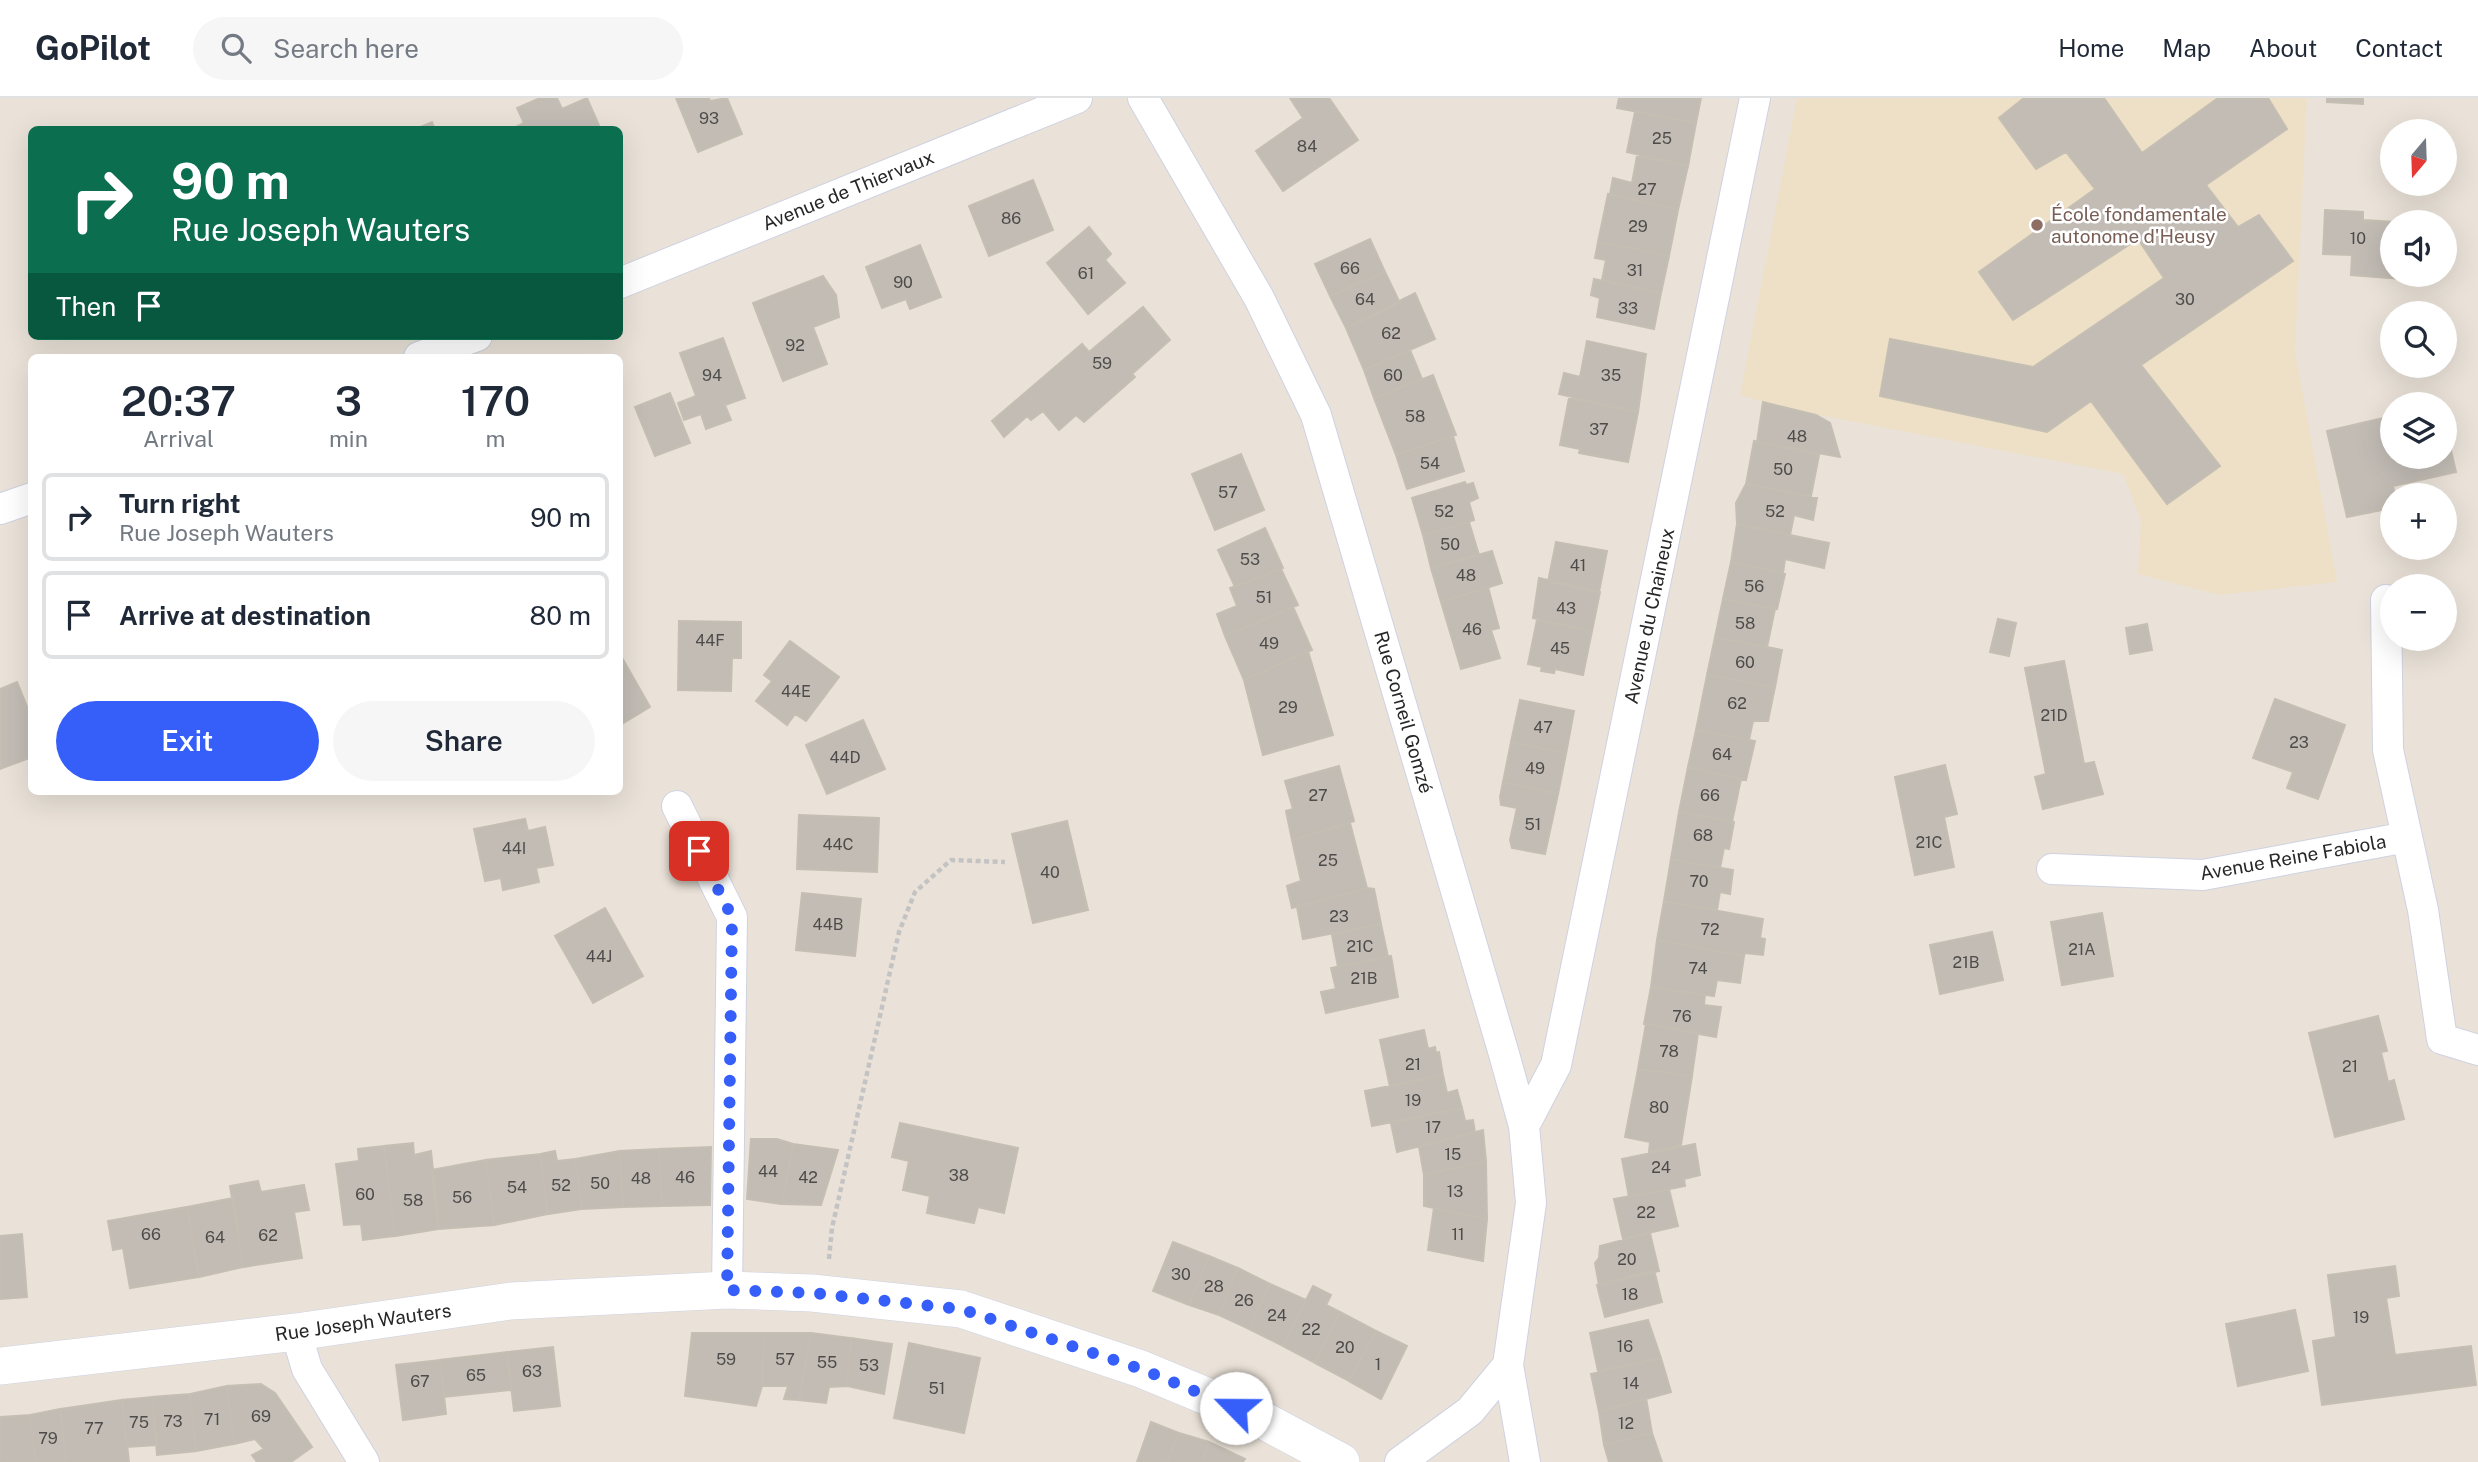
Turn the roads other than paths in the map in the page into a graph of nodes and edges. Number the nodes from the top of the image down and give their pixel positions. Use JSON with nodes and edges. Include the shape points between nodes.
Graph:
{"nodes":[{"id":1,"x":1077,"y":98,"type":"edge"},
{"id":2,"x":1143,"y":98,"type":"edge"},
{"id":3,"x":1755,"y":98,"type":"edge"},
{"id":4,"x":623,"y":282,"type":"edge"},
{"id":5,"x":466,"y":340,"type":"edge"},
{"id":6,"x":427,"y":354,"type":"edge"},
{"id":7,"x":28,"y":499,"type":"edge"},
{"id":8,"x":0,"y":509,"type":"edge"},
{"id":9,"x":2387,"y":651,"type":"edge"},
{"id":10,"x":677,"y":806,"type":"dead end"},
{"id":11,"x":2407,"y":837,"type":"junction"},
{"id":12,"x":2052,"y":869,"type":"dead end"},
{"id":13,"x":2478,"y":1050,"type":"edge"},
{"id":14,"x":1524,"y":1126,"type":"junction"},
{"id":15,"x":727,"y":1290,"type":"junction"},
{"id":16,"x":296,"y":1332,"type":"junction"},
{"id":17,"x":1508,"y":1365,"type":"junction"},
{"id":18,"x":0,"y":1366,"type":"edge"},
{"id":19,"x":364,"y":1462,"type":"edge"},
{"id":20,"x":1341,"y":1462,"type":"edge"},
{"id":21,"x":1400,"y":1462,"type":"edge"},
{"id":22,"x":1525,"y":1462,"type":"edge"}],
"edges":[{"from":1,"to":4,"type":"street","name":"Avenue de Thiervaux"},
{"from":2,"to":14,"type":"street","name":"Rue Corneil Gomzé","via":[[1259,298],[1316,415]]},
{"from":3,"to":14,"type":"street","name":"Avenue du Chaineux","via":[[1556,1065]]},
{"from":5,"to":6,"type":"street"},
{"from":7,"to":8,"type":"street"},
{"from":9,"to":11,"type":"street","name":"Avenue Reine Fabiola","via":[[2388,750]]},
{"from":10,"to":15,"type":"street","via":[[732,917]]},
{"from":11,"to":12,"type":"street","name":"Avenue Reine Fabiola","via":[[2203,874]]},
{"from":11,"to":13,"type":"street","name":"Avenue Reine Fabiola","via":[[2442,1039]]},
{"from":14,"to":17,"type":"street","name":"Rue Corneil Gomzé","via":[[1531,1203]]},
{"from":15,"to":16,"type":"street","name":"Rue Joseph Wauters","via":[[511,1301]]},
{"from":15,"to":20,"type":"street","name":"Rue Joseph Wauters","via":[[961,1309],[1141,1369],[1259,1418]]},
{"from":16,"to":18,"type":"street","name":"Rue Joseph Wauters"},
{"from":16,"to":19,"type":"street","via":[[307,1369]]},
{"from":17,"to":21,"type":"street","via":[[1470,1411]]},
{"from":17,"to":22,"type":"street","name":"Rue Corneil Gomzé"}]}
